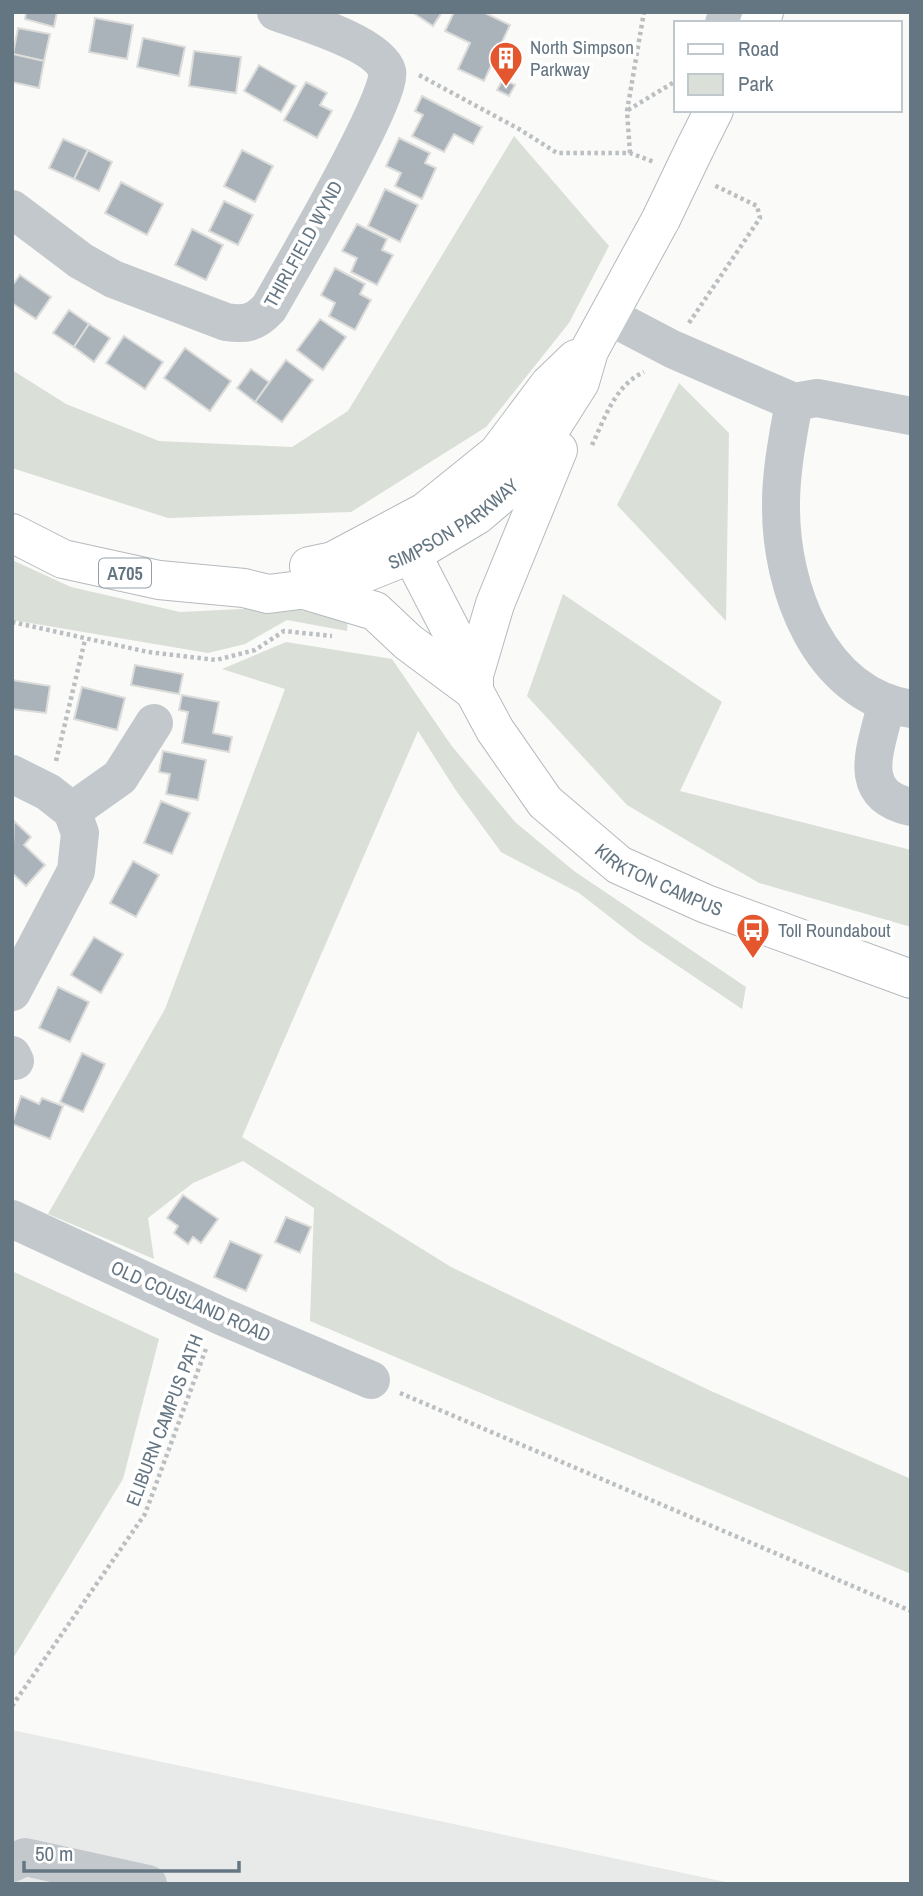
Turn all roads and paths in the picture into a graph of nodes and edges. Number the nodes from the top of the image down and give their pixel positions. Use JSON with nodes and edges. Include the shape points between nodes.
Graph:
{"nodes":[{"id":1,"x":276,"y":12,"type":"edge"},
{"id":2,"x":643,"y":12,"type":"edge"},
{"id":3,"x":387,"y":69,"type":"junction"},
{"id":4,"x":674,"y":82,"type":"edge"},
{"id":5,"x":627,"y":111,"type":"junction"},
{"id":6,"x":705,"y":136,"type":"edge"},
{"id":7,"x":630,"y":153,"type":"junction"},
{"id":8,"x":656,"y":163,"type":"dead end"},
{"id":9,"x":12,"y":209,"type":"edge"},
{"id":10,"x":609,"y":316,"type":"junction"},
{"id":11,"x":672,"y":349,"type":"junction"},
{"id":12,"x":585,"y":366,"type":"junction"},
{"id":13,"x":794,"y":402,"type":"junction"},
{"id":14,"x":911,"y":416,"type":"edge"},
{"id":15,"x":12,"y":533,"type":"edge"},
{"id":16,"x":396,"y":546,"type":"junction"},
{"id":17,"x":244,"y":588,"type":"junction"},
{"id":18,"x":303,"y":590,"type":"junction"},
{"id":19,"x":85,"y":640,"type":"dead end"},
{"id":20,"x":470,"y":683,"type":"junction"},
{"id":21,"x":898,"y":707,"type":"edge"},
{"id":22,"x":154,"y":723,"type":"dead end"},
{"id":23,"x":12,"y":774,"type":"edge"},
{"id":24,"x":60,"y":802,"type":"junction"},
{"id":25,"x":911,"y":807,"type":"edge"},
{"id":26,"x":911,"y":979,"type":"edge"},
{"id":27,"x":12,"y":992,"type":"edge"},
{"id":28,"x":12,"y":1219,"type":"edge"},
{"id":29,"x":221,"y":1316,"type":"junction"},
{"id":30,"x":371,"y":1380,"type":"joint"},
{"id":31,"x":911,"y":1611,"type":"edge"},
{"id":32,"x":12,"y":1706,"type":"edge"},
{"id":33,"x":12,"y":1863,"type":"edge"},
{"id":34,"x":148,"y":1884,"type":"edge"}],
"edges":[{"from":1,"to":3,"type":"street","via":[[364,48]]},
{"from":2,"to":5,"type":"path"},
{"from":3,"to":7,"type":"path","via":[[419,76],[557,153]]},
{"from":3,"to":9,"type":"street","name":"THIRLFIELD WYND","via":[[389,82],[372,119],[269,308],[256,321],[243,325],[226,322],[113,279]]},
{"from":4,"to":5,"type":"path"},
{"from":5,"to":7,"type":"path"},
{"from":6,"to":10,"type":"main road","name":"SIMPSON PARKWAY","bridge":true},
{"from":6,"to":11,"type":"path","via":[[757,206],[760,218]]},
{"from":7,"to":8,"type":"path"},
{"from":10,"to":11,"type":"street"},
{"from":10,"to":12,"type":"main road","name":"SIMPSON PARKWAY"},
{"from":11,"to":13,"type":"street"},
{"from":12,"to":16,"type":"main road","name":"SIMPSON PARKWAY","via":[[518,480],[477,515]]},
{"from":12,"to":20,"type":"main road"},
{"from":13,"to":14,"type":"street","via":[[817,398]]},
{"from":13,"to":21,"type":"street","via":[[781,504],[783,544],[796,596],[816,646],[847,680]]},
{"from":15,"to":17,"type":"main road","name":"SIMPSON PARKWAY","number":"A705","via":[[75,561],[159,580]]},
{"from":16,"to":17,"type":"main road","name":"SIMPSON PARKWAY","via":[[268,575]]},
{"from":16,"to":18,"type":"main road","name":"SIMPSON PARKWAY","number":"A705","via":[[332,586]]},
{"from":16,"to":20,"type":"main road","name":"KIRKTON CAMPUS","number":"A705"},
{"from":17,"to":18,"type":"main road","name":"SIMPSON PARKWAY","number":"A705","via":[[268,594]]},
{"from":18,"to":20,"type":"main road","number":"A705","via":[[375,611]]},
{"from":19,"to":24,"type":"path"},
{"from":20,"to":26,"type":"main road","name":"KIRKTON CAMPUS","number":"A705","via":[[507,750],[545,802],[619,864],[706,904]]},
{"from":21,"to":25,"type":"street","via":[[873,765],[874,780],[891,802]]},
{"from":22,"to":24,"type":"street","via":[[120,777]]},
{"from":23,"to":24,"type":"street"},
{"from":24,"to":27,"type":"street","via":[[80,833],[76,871]]},
{"from":28,"to":29,"type":"street","name":"OLD COUSLAND ROAD"},
{"from":29,"to":30,"type":"street","name":"OLD COUSLAND ROAD"},
{"from":29,"to":32,"type":"path","name":"ELIBURN CAMPUS PATH","via":[[145,1514]]},
{"from":30,"to":31,"type":"path"},
{"from":33,"to":34,"type":"street","via":[[26,1857]]}]}
